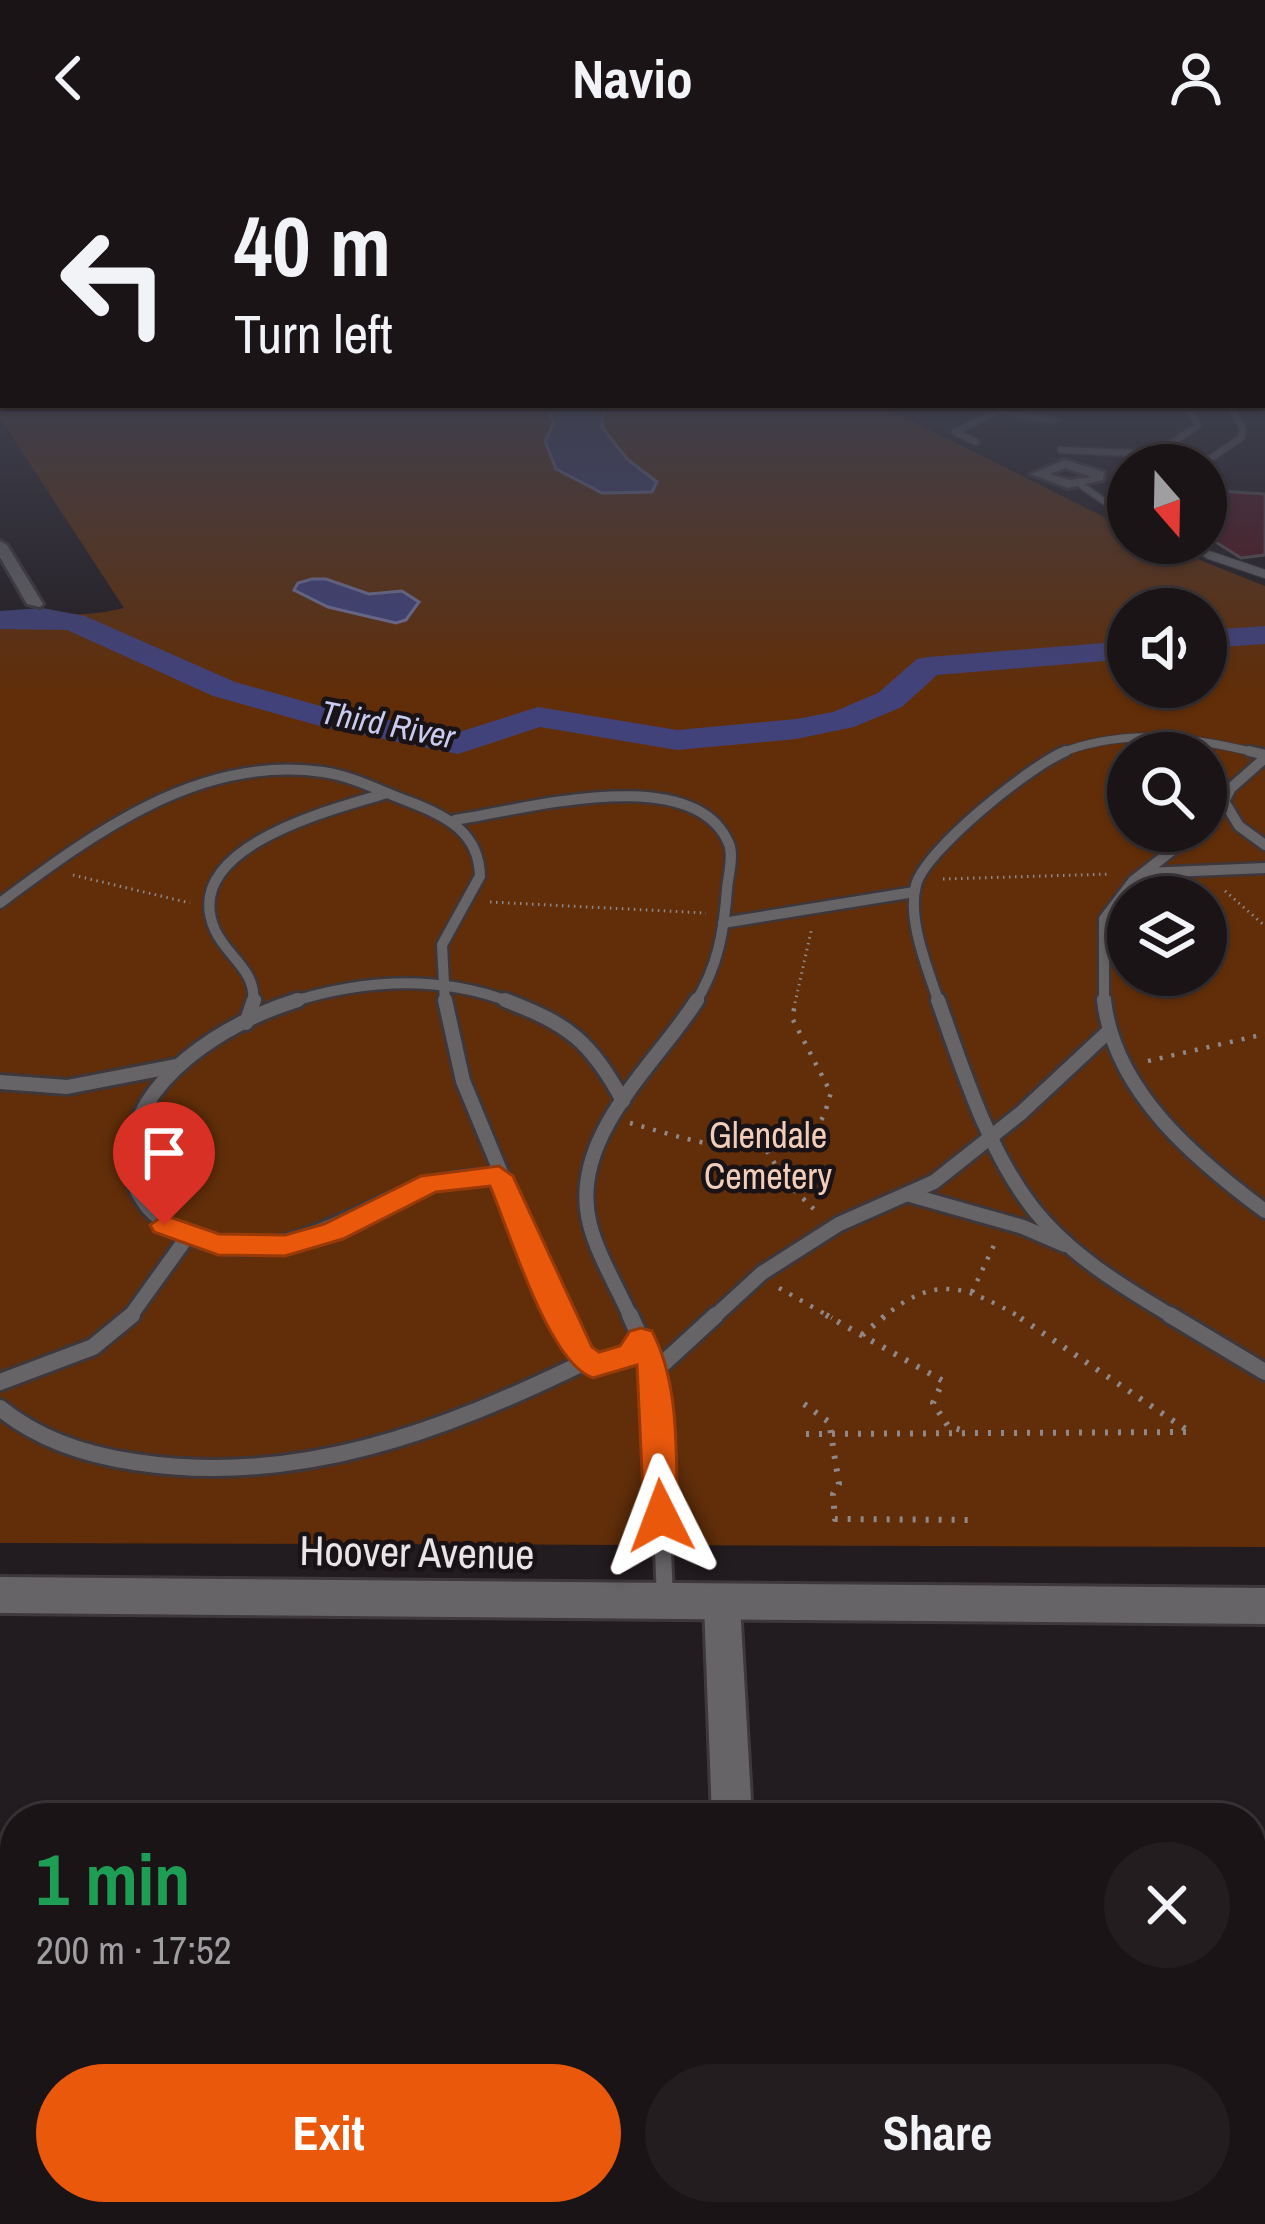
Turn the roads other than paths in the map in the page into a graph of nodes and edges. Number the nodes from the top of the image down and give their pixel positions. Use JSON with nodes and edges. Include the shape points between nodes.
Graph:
{"nodes":[{"id":1,"x":0,"y":545,"type":"edge"},
{"id":2,"x":1227,"y":561,"type":"edge"},
{"id":3,"x":1265,"y":574,"type":"edge"},
{"id":4,"x":35,"y":604,"type":"dead end"},
{"id":5,"x":1265,"y":756,"type":"edge"},
{"id":6,"x":384,"y":794,"type":"junction"},
{"id":7,"x":1227,"y":795,"type":"edge"},
{"id":8,"x":1227,"y":806,"type":"edge"},
{"id":9,"x":455,"y":820,"type":"junction"},
{"id":10,"x":1265,"y":845,"type":"edge"},
{"id":11,"x":1170,"y":852,"type":"edge"},
{"id":12,"x":1265,"y":868,"type":"edge"},
{"id":13,"x":1144,"y":873,"type":"junction"},
{"id":14,"x":916,"y":886,"type":"junction"},
{"id":15,"x":0,"y":903,"type":"edge"},
{"id":16,"x":723,"y":919,"type":"junction"},
{"id":17,"x":446,"y":983,"type":"junction"},
{"id":18,"x":245,"y":1024,"type":"junction"},
{"id":19,"x":1109,"y":1031,"type":"junction"},
{"id":20,"x":181,"y":1065,"type":"junction"},
{"id":21,"x":0,"y":1082,"type":"edge"},
{"id":22,"x":623,"y":1101,"type":"junction"},
{"id":23,"x":991,"y":1135,"type":"junction"},
{"id":24,"x":499,"y":1176,"type":"junction"},
{"id":25,"x":910,"y":1195,"type":"junction"},
{"id":26,"x":1265,"y":1211,"type":"edge"},
{"id":27,"x":188,"y":1236,"type":"junction"},
{"id":28,"x":1078,"y":1251,"type":"junction"},
{"id":29,"x":641,"y":1340,"type":"junction"},
{"id":30,"x":587,"y":1360,"type":"junction"},
{"id":31,"x":655,"y":1371,"type":"junction"},
{"id":32,"x":1265,"y":1372,"type":"edge"},
{"id":33,"x":0,"y":1382,"type":"edge"},
{"id":34,"x":0,"y":1408,"type":"edge"},
{"id":35,"x":0,"y":1594,"type":"edge"},
{"id":36,"x":665,"y":1604,"type":"junction"},
{"id":37,"x":722,"y":1604,"type":"junction"},
{"id":38,"x":1265,"y":1606,"type":"edge"},
{"id":39,"x":731,"y":1803,"type":"edge"}],
"edges":[{"from":1,"to":4,"type":"street"},
{"from":2,"to":3,"type":"lane"},
{"from":5,"to":7,"type":"lane"},
{"from":5,"to":14,"type":"lane","via":[[1162,734],[1073,748],[1007,790],[940,850]]},
{"from":6,"to":9,"type":"lane"},
{"from":6,"to":15,"type":"lane","via":[[316,771],[225,777],[150,802]]},
{"from":6,"to":18,"type":"lane","via":[[246,849],[212,885],[209,914],[251,975],[254,1006]]},
{"from":8,"to":10,"type":"lane"},
{"from":9,"to":16,"type":"lane","via":[[587,800],[699,809],[731,847]]},
{"from":9,"to":17,"type":"lane","via":[[482,870],[446,932]]},
{"from":11,"to":13,"type":"lane"},
{"from":12,"to":13,"type":"lane"},
{"from":13,"to":19,"type":"lane","via":[[1104,919]]},
{"from":14,"to":16,"type":"lane","via":[[808,912]]},
{"from":14,"to":23,"type":"lane","via":[[916,926]]},
{"from":16,"to":22,"type":"lane","via":[[707,983]]},
{"from":17,"to":18,"type":"lane","via":[[343,988]]},
{"from":17,"to":22,"type":"lane","via":[[584,1036]]},
{"from":17,"to":24,"type":"lane","via":[[463,1081]]},
{"from":18,"to":20,"type":"lane"},
{"from":19,"to":23,"type":"lane"},
{"from":19,"to":26,"type":"lane","via":[[1125,1066],[1207,1164]]},
{"from":20,"to":21,"type":"lane","via":[[71,1086]]},
{"from":20,"to":27,"type":"lane","via":[[140,1116],[128,1169],[143,1205]]},
{"from":22,"to":29,"type":"lane","via":[[585,1180],[583,1202]]},
{"from":23,"to":25,"type":"lane"},
{"from":23,"to":28,"type":"lane","via":[[1032,1208]]},
{"from":24,"to":27,"type":"lane","via":[[431,1183],[333,1232],[285,1246]]},
{"from":24,"to":30,"type":"lane","via":[[569,1338]]},
{"from":25,"to":28,"type":"lane"},
{"from":25,"to":31,"type":"lane","via":[[833,1227],[759,1276]]},
{"from":27,"to":33,"type":"lane","via":[[112,1339]]},
{"from":28,"to":32,"type":"lane"},
{"from":29,"to":30,"type":"lane","via":[[613,1363]]},
{"from":29,"to":31,"type":"lane"},
{"from":30,"to":34,"type":"lane","via":[[394,1444],[255,1471],[186,1471],[94,1455],[49,1440]]},
{"from":31,"to":36,"type":"lane"},
{"from":35,"to":36,"type":"street","name":"Hoover Avenue"},
{"from":36,"to":37,"type":"street","name":"Hoover Avenue"},
{"from":37,"to":38,"type":"street","name":"Hoover Avenue"},
{"from":37,"to":39,"type":"street"}]}
